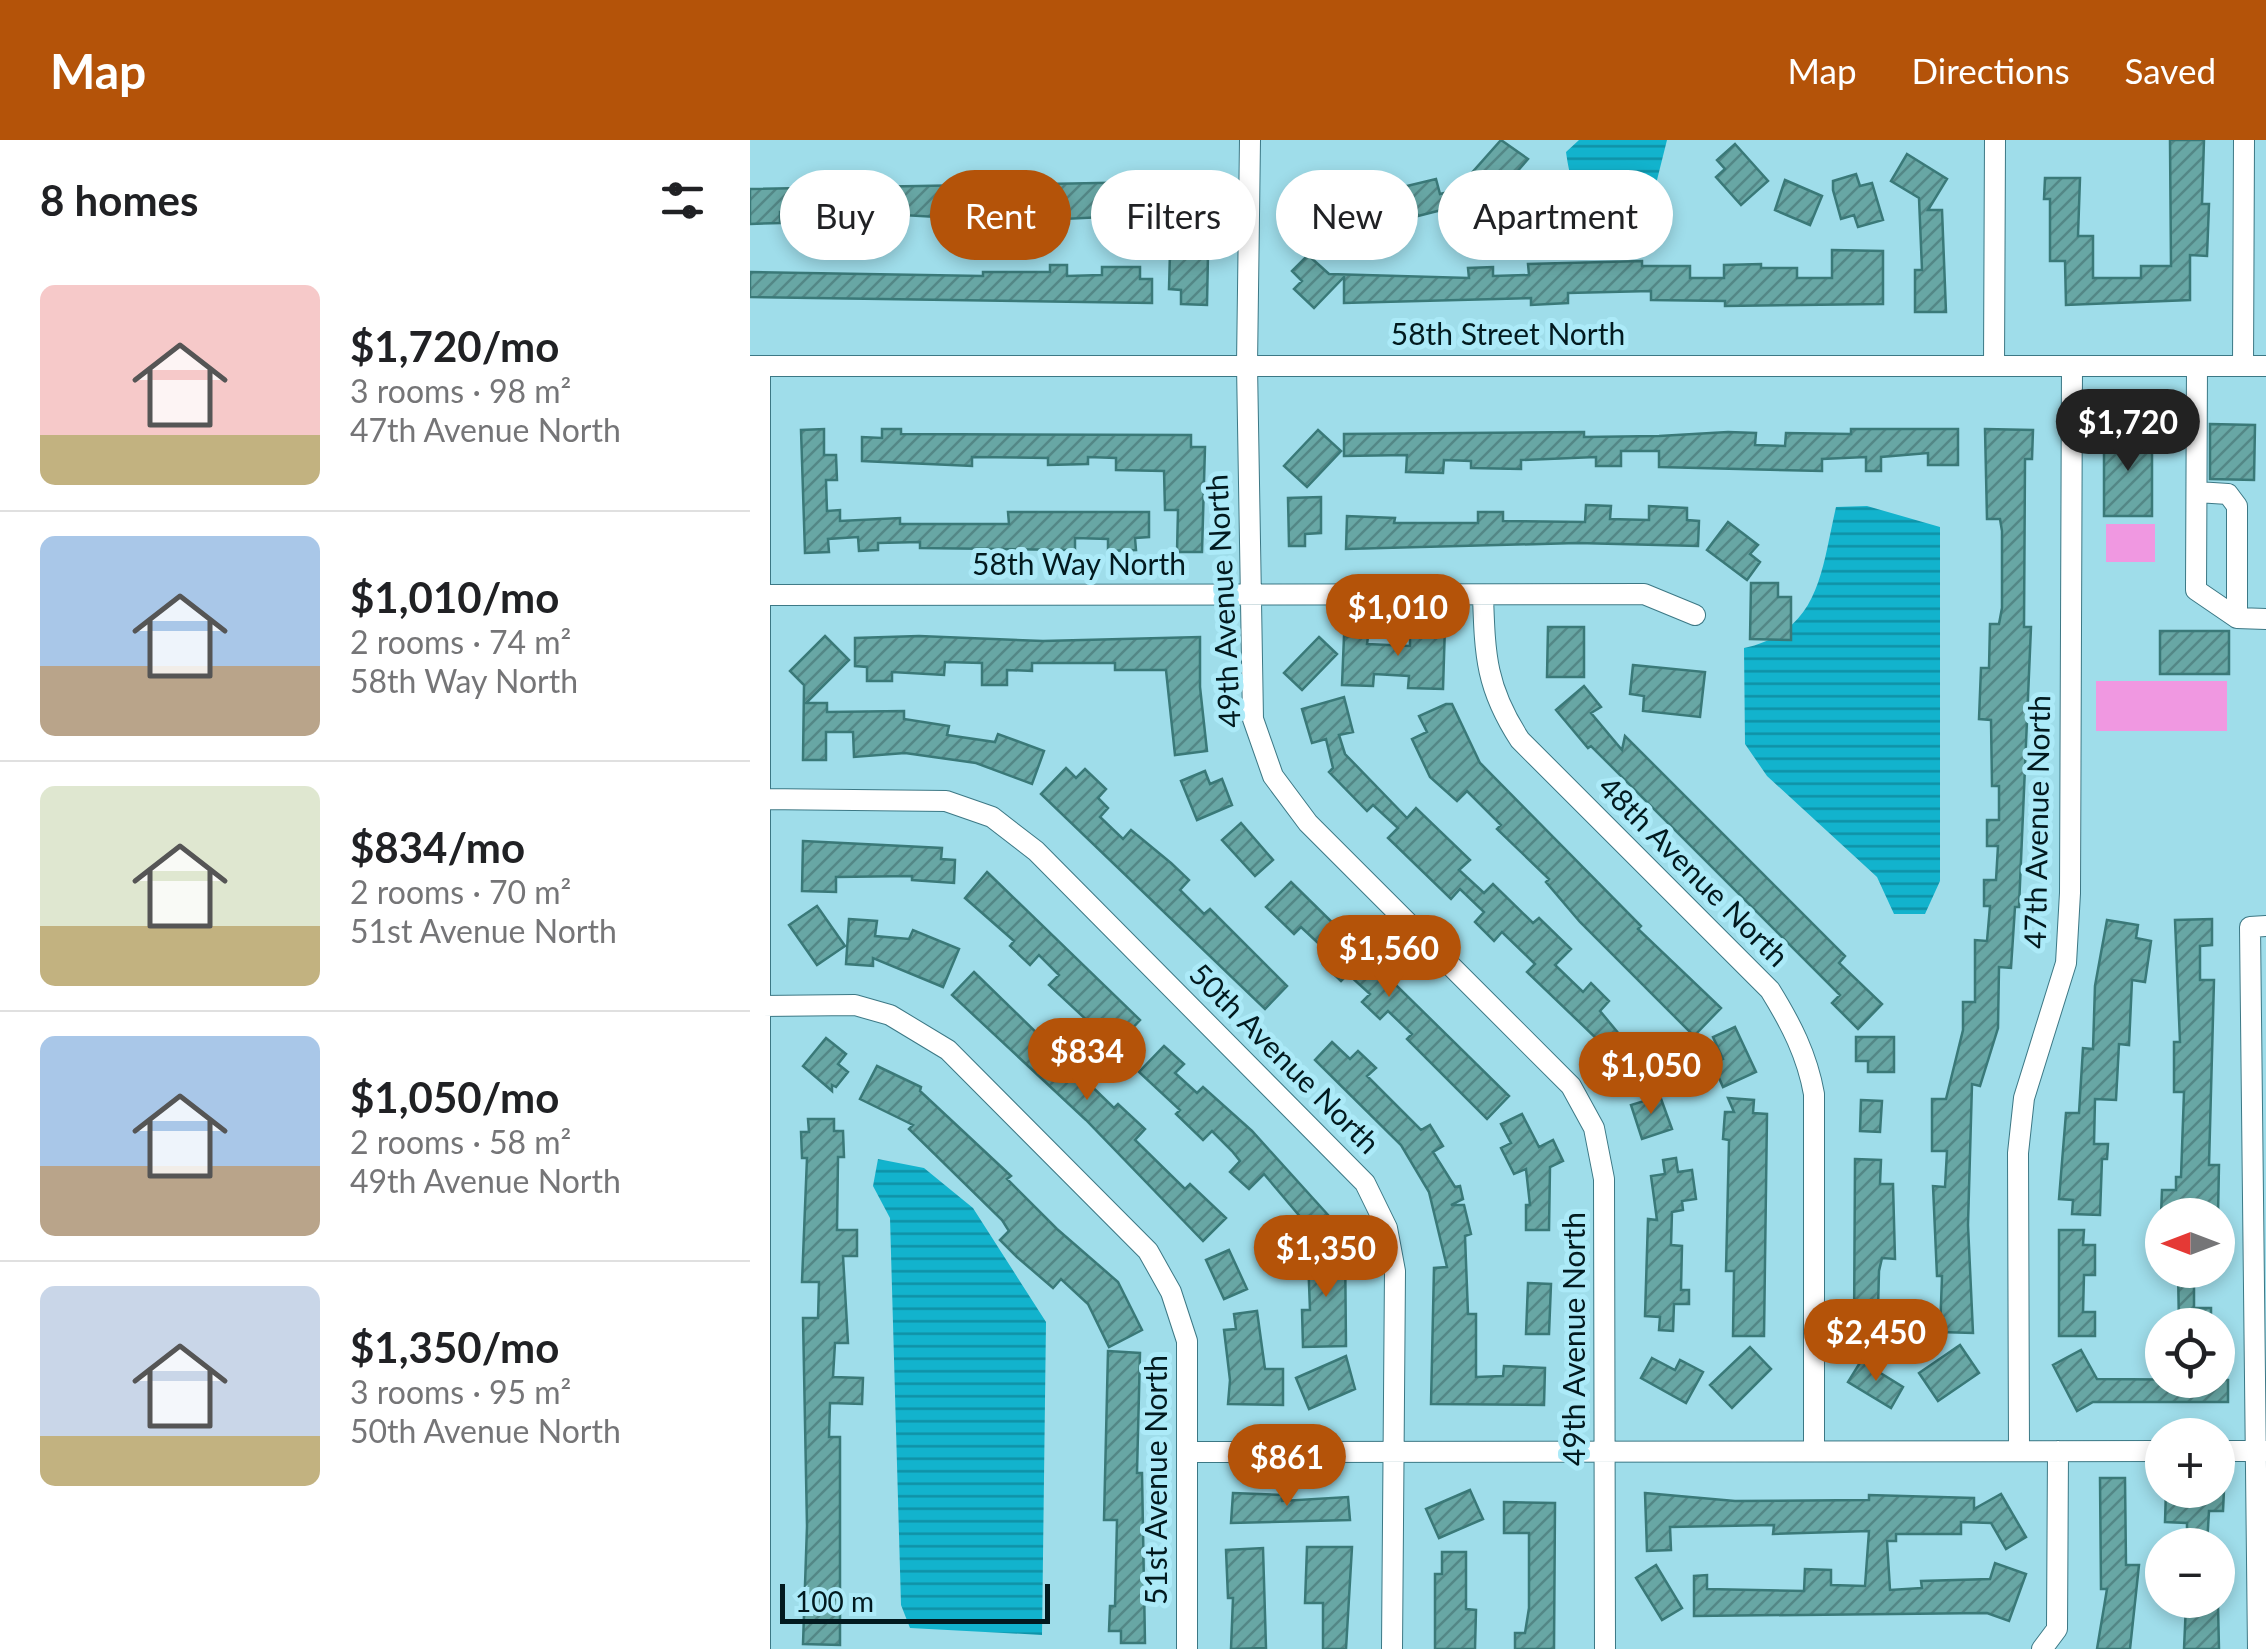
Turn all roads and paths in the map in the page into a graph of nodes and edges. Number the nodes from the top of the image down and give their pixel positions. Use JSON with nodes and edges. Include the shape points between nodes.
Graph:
{"nodes":[{"id":1,"x":1250,"y":140,"type":"edge"},
{"id":2,"x":1994,"y":140,"type":"edge"},
{"id":3,"x":2244,"y":140,"type":"edge"},
{"id":4,"x":1247,"y":365,"type":"junction"},
{"id":5,"x":755,"y":366,"type":"edge"},
{"id":6,"x":1994,"y":366,"type":"junction"},
{"id":7,"x":2072,"y":366,"type":"junction"},
{"id":8,"x":2198,"y":366,"type":"junction"},
{"id":9,"x":2243,"y":366,"type":"junction"},
{"id":10,"x":2266,"y":366,"type":"edge"},
{"id":11,"x":2196,"y":492,"type":"junction"},
{"id":12,"x":760,"y":595,"type":"junction"},
{"id":13,"x":1249,"y":595,"type":"junction"},
{"id":14,"x":1484,"y":596,"type":"junction"},
{"id":15,"x":1694,"y":615,"type":"dead end"},
{"id":16,"x":2238,"y":618,"type":"junction"},
{"id":17,"x":2266,"y":619,"type":"edge"},
{"id":18,"x":760,"y":799,"type":"junction"},
{"id":19,"x":2266,"y":926,"type":"edge"},
{"id":20,"x":760,"y":1006,"type":"junction"},
{"id":21,"x":1814,"y":1451,"type":"junction"},
{"id":22,"x":2019,"y":1451,"type":"junction"},
{"id":23,"x":2058,"y":1451,"type":"junction"},
{"id":24,"x":2145,"y":1451,"type":"edge"},
{"id":25,"x":2235,"y":1451,"type":"edge"},
{"id":26,"x":2261,"y":1451,"type":"edge"},
{"id":27,"x":1188,"y":1452,"type":"junction"},
{"id":28,"x":1391,"y":1452,"type":"junction"},
{"id":29,"x":1606,"y":1452,"type":"junction"},
{"id":30,"x":755,"y":1558,"type":"edge"},
{"id":31,"x":2044,"y":1648,"type":"edge"},
{"id":32,"x":760,"y":1649,"type":"edge"},
{"id":33,"x":1188,"y":1649,"type":"edge"},
{"id":34,"x":1392,"y":1649,"type":"edge"},
{"id":35,"x":1605,"y":1649,"type":"edge"},
{"id":36,"x":2258,"y":1649,"type":"edge"}],
"edges":[{"from":1,"to":4,"type":"street","name":"49th Avenue North"},
{"from":2,"to":6,"type":"street"},
{"from":3,"to":9,"type":"street"},
{"from":4,"to":5,"type":"street","name":"58th Street North"},
{"from":4,"to":6,"type":"street","name":"58th Street North"},
{"from":4,"to":13,"type":"street","name":"49th Avenue North"},
{"from":5,"to":12,"type":"street"},
{"from":6,"to":7,"type":"street","name":"58th Street North"},
{"from":7,"to":8,"type":"street","name":"58th Street North"},
{"from":7,"to":22,"type":"street","name":"47th Avenue North","via":[[2070,893],[2066,963],[2024,1098],[2018,1153]]},
{"from":8,"to":9,"type":"street","name":"58th Street North"},
{"from":8,"to":11,"type":"street"},
{"from":9,"to":10,"type":"street","name":"58th Street North"},
{"from":11,"to":16,"type":"street","via":[[2196,590]]},
{"from":11,"to":16,"type":"street","via":[[2228,494],[2236,506]]},
{"from":12,"to":13,"type":"street","name":"58th Way North"},
{"from":12,"to":18,"type":"street"},
{"from":13,"to":14,"type":"street","name":"58th Way North"},
{"from":13,"to":29,"type":"street","name":"49th Avenue North","via":[[1253,719],[1273,776],[1308,823],[1571,1086],[1594,1128],[1604,1179]]},
{"from":14,"to":15,"type":"street","name":"58th Way North","via":[[1644,594]]},
{"from":14,"to":21,"type":"street","name":"48th Avenue North","via":[[1486,667],[1496,704],[1520,740],[1770,990],[1809,1066]]},
{"from":16,"to":17,"type":"street"},
{"from":18,"to":20,"type":"street"},
{"from":18,"to":28,"type":"street","name":"50th Avenue North","via":[[946,801],[992,818],[1036,851],[1365,1184],[1386,1228],[1395,1272]]},
{"from":19,"to":26,"type":"street","via":[[2250,928]]},
{"from":20,"to":27,"type":"street","name":"51st Avenue North","via":[[855,1005],[890,1015],[948,1050],[1148,1252],[1172,1292],[1187,1341]]},
{"from":20,"to":30,"type":"street"},
{"from":21,"to":22,"type":"street"},
{"from":21,"to":29,"type":"street"},
{"from":22,"to":23,"type":"street"},
{"from":23,"to":24,"type":"street"},
{"from":23,"to":31,"type":"street","via":[[2057,1629]]},
{"from":25,"to":26,"type":"street"},
{"from":26,"to":36,"type":"street"},
{"from":27,"to":28,"type":"street"},
{"from":27,"to":33,"type":"street","name":"51st Avenue North"},
{"from":28,"to":29,"type":"street"},
{"from":28,"to":34,"type":"street","name":"50th Avenue North"},
{"from":29,"to":35,"type":"street","name":"49th Avenue North"},
{"from":30,"to":32,"type":"street"}]}
